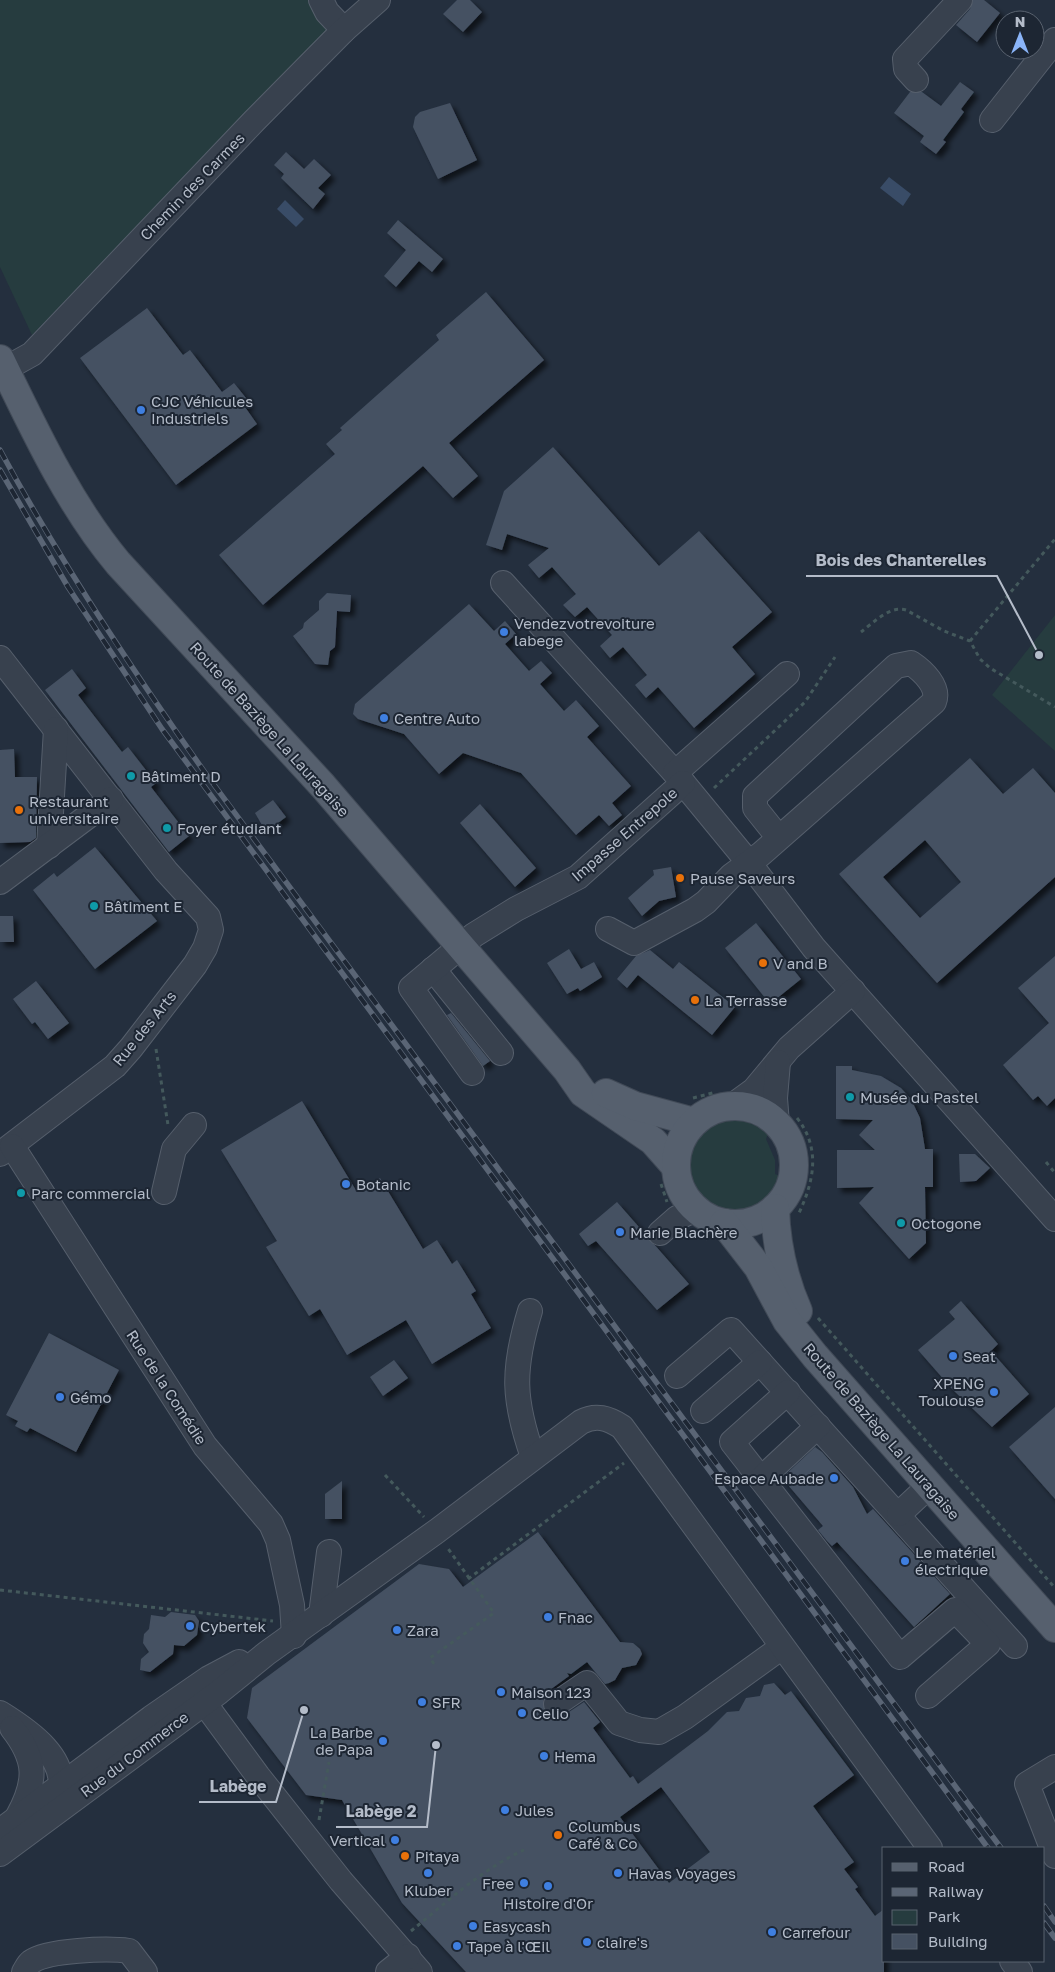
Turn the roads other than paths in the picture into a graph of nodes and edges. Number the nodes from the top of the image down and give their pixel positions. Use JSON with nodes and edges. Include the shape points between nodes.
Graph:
{"nodes":[{"id":1,"x":321,"y":0,"type":"edge"},
{"id":2,"x":378,"y":0,"type":"edge"},
{"id":3,"x":960,"y":0,"type":"edge"},
{"id":4,"x":344,"y":30,"type":"junction"},
{"id":5,"x":1055,"y":40,"type":"edge"},
{"id":6,"x":916,"y":80,"type":"dead end"},
{"id":7,"x":992,"y":120,"type":"dead end"},
{"id":8,"x":2,"y":364,"type":"edge"},
{"id":9,"x":503,"y":583,"type":"dead end"},
{"id":10,"x":1,"y":662,"type":"edge"},
{"id":11,"x":787,"y":674,"type":"dead end"},
{"id":12,"x":56,"y":729,"type":"junction"},
{"id":13,"x":679,"y":778,"type":"junction"},
{"id":14,"x":111,"y":800,"type":"junction"},
{"id":15,"x":779,"y":838,"type":"junction"},
{"id":16,"x":49,"y":846,"type":"junction"},
{"id":17,"x":749,"y":863,"type":"junction"},
{"id":18,"x":0,"y":882,"type":"edge"},
{"id":19,"x":608,"y":929,"type":"dead end"},
{"id":20,"x":460,"y":945,"type":"junction"},
{"id":21,"x":433,"y":969,"type":"junction"},
{"id":22,"x":852,"y":991,"type":"junction"},
{"id":23,"x":501,"y":1053,"type":"dead end"},
{"id":24,"x":778,"y":1062,"type":"junction"},
{"id":25,"x":567,"y":1070,"type":"junction"},
{"id":26,"x":472,"y":1073,"type":"dead end"},
{"id":27,"x":727,"y":1098,"type":"junction"},
{"id":28,"x":692,"y":1111,"type":"junction"},
{"id":29,"x":787,"y":1120,"type":"junction"},
{"id":30,"x":194,"y":1125,"type":"dead end"},
{"id":31,"x":6,"y":1150,"type":"edge"},
{"id":32,"x":676,"y":1167,"type":"junction"},
{"id":33,"x":164,"y":1192,"type":"dead end"},
{"id":34,"x":696,"y":1209,"type":"junction"},
{"id":35,"x":785,"y":1214,"type":"junction"},
{"id":36,"x":1055,"y":1219,"type":"edge"},
{"id":37,"x":724,"y":1223,"type":"junction"},
{"id":38,"x":660,"y":1234,"type":"dead end"},
{"id":39,"x":530,"y":1312,"type":"dead end"},
{"id":40,"x":760,"y":1362,"type":"junction"},
{"id":41,"x":677,"y":1376,"type":"dead end"},
{"id":42,"x":788,"y":1392,"type":"junction"},
{"id":43,"x":703,"y":1411,"type":"dead end"},
{"id":44,"x":818,"y":1426,"type":"junction"},
{"id":45,"x":533,"y":1457,"type":"junction"},
{"id":46,"x":761,"y":1479,"type":"junction"},
{"id":47,"x":929,"y":1486,"type":"junction"},
{"id":48,"x":899,"y":1514,"type":"junction"},
{"id":49,"x":329,"y":1552,"type":"dead end"},
{"id":50,"x":1055,"y":1609,"type":"edge"},
{"id":51,"x":321,"y":1615,"type":"junction"},
{"id":52,"x":1055,"y":1628,"type":"edge"},
{"id":53,"x":294,"y":1630,"type":"junction"},
{"id":54,"x":782,"y":1646,"type":"junction"},
{"id":55,"x":1015,"y":1646,"type":"dead end"},
{"id":56,"x":199,"y":1695,"type":"junction"},
{"id":57,"x":928,"y":1696,"type":"dead end"},
{"id":58,"x":556,"y":1704,"type":"dead end"},
{"id":59,"x":1055,"y":1768,"type":"edge"},
{"id":60,"x":61,"y":1786,"type":"junction"},
{"id":61,"x":54,"y":1814,"type":"junction"},
{"id":62,"x":8,"y":1825,"type":"edge"},
{"id":63,"x":929,"y":1847,"type":"edge"},
{"id":64,"x":0,"y":1854,"type":"edge"},
{"id":65,"x":1055,"y":1856,"type":"edge"},
{"id":66,"x":414,"y":1964,"type":"edge"},
{"id":67,"x":24,"y":1972,"type":"edge"},
{"id":68,"x":144,"y":1972,"type":"edge"},
{"id":69,"x":388,"y":1972,"type":"edge"}],
"edges":[{"from":1,"to":4,"type":"street","via":[[327,12]]},
{"from":2,"to":4,"type":"street","name":"Chemin des Carmes"},
{"from":3,"to":6,"type":"street","via":[[905,59],[906,70]]},
{"from":4,"to":8,"type":"street","name":"Chemin des Carmes","via":[[32,354]]},
{"from":5,"to":7,"type":"street"},
{"from":8,"to":20,"type":"main road","name":"Route de Baziège La Lauragaise","via":[[65,486],[103,544],[323,786]]},
{"from":9,"to":13,"type":"street","name":"Impasse Entrepole"},
{"from":10,"to":12,"type":"street"},
{"from":11,"to":13,"type":"street"},
{"from":12,"to":14,"type":"street"},
{"from":12,"to":16,"type":"street"},
{"from":13,"to":17,"type":"street","name":"Impasse Entrepole"},
{"from":13,"to":20,"type":"street","name":"Impasse Entrepole","via":[[578,877],[516,909]]},
{"from":14,"to":16,"type":"street"},
{"from":14,"to":31,"type":"street","name":"Rue des Arts","via":[[166,871],[208,917],[210,930],[205,948],[144,1033],[115,1066]]},
{"from":15,"to":15,"type":"street","via":[[934,702],[936,690],[918,668],[911,663],[896,666],[755,796],[755,808]]},
{"from":15,"to":17,"type":"street"},
{"from":16,"to":18,"type":"street"},
{"from":17,"to":19,"type":"street","via":[[730,876],[706,902],[641,941],[628,942]]},
{"from":17,"to":22,"type":"street","name":"Impasse Entrepole","via":[[814,948]]},
{"from":20,"to":21,"type":"street","name":"Impasse Entrepole"},
{"from":20,"to":25,"type":"main road","name":"Route de Baziège La Lauragaise"},
{"from":21,"to":23,"type":"street"},
{"from":21,"to":26,"type":"street","name":"Impasse Entrepole","via":[[411,988]]},
{"from":22,"to":24,"type":"street"},
{"from":22,"to":36,"type":"street","name":"Impasse Entrepole"},
{"from":24,"to":27,"type":"street","via":[[754,1090]]},
{"from":24,"to":29,"type":"street","via":[[775,1098]]},
{"from":25,"to":28,"type":"main road","name":"Route de Baziège La Lauragaise","via":[[635,1106]]},
{"from":25,"to":32,"type":"main road","name":"Route de Baziège La Lauragaise","via":[[583,1093],[653,1141]]},
{"from":27,"to":28,"type":"main road","via":[[712,1111]]},
{"from":27,"to":29,"type":"main road"},
{"from":28,"to":32,"type":"main road","via":[[678,1150]]},
{"from":29,"to":35,"type":"main road","via":[[794,1176],[787,1194]]},
{"from":30,"to":33,"type":"street","via":[[174,1149]]},
{"from":31,"to":53,"type":"street","name":"Rue de la Comédie","via":[[205,1446],[271,1524],[278,1540]]},
{"from":32,"to":34,"type":"main road","via":[[685,1197]]},
{"from":34,"to":37,"type":"main road"},
{"from":34,"to":38,"type":"street","via":[[677,1218]]},
{"from":35,"to":37,"type":"main road","via":[[742,1224]]},
{"from":35,"to":50,"type":"main road","name":"Route de Baziège La Lauragaise","via":[[776,1240],[786,1284],[802,1321]]},
{"from":37,"to":47,"type":"main road","name":"Route de Baziège La Lauragaise","via":[[758,1267],[787,1321]]},
{"from":39,"to":45,"type":"street","via":[[510,1387]]},
{"from":40,"to":41,"type":"street","via":[[731,1330]]},
{"from":40,"to":42,"type":"street"},
{"from":40,"to":43,"type":"street"},
{"from":42,"to":44,"type":"street"},
{"from":42,"to":46,"type":"street","via":[[732,1442]]},
{"from":44,"to":46,"type":"street"},
{"from":44,"to":48,"type":"street"},
{"from":45,"to":51,"type":"street","name":"Rue du Commerce"},
{"from":45,"to":54,"type":"street","name":"Rue du Commerce","via":[[580,1422],[599,1417],[610,1419],[622,1427]]},
{"from":46,"to":57,"type":"street","via":[[900,1656],[955,1610],[988,1644]]},
{"from":47,"to":48,"type":"street"},
{"from":47,"to":52,"type":"main road","name":"Route de Baziège La Lauragaise"},
{"from":48,"to":55,"type":"street"},
{"from":49,"to":51,"type":"street"},
{"from":51,"to":53,"type":"street","name":"Rue du Commerce"},
{"from":53,"to":56,"type":"street","name":"Rue du Commerce","via":[[267,1653]]},
{"from":54,"to":58,"type":"street","via":[[659,1732],[619,1723],[587,1682]]},
{"from":54,"to":63,"type":"street","name":"Rue du Commerce"},
{"from":56,"to":60,"type":"street","name":"Rue du Commerce"},
{"from":56,"to":61,"type":"street","name":"Rue du Commerce"},
{"from":56,"to":66,"type":"street","via":[[341,1881]]},
{"from":59,"to":65,"type":"street","via":[[1027,1784]]},
{"from":60,"to":61,"type":"street"},
{"from":60,"to":62,"type":"street","name":"Rue du Commerce"},
{"from":60,"to":62,"type":"street","via":[[60,1774],[50,1752],[0,1713],[25,1747],[33,1768],[29,1797]]},
{"from":61,"to":64,"type":"street","name":"Rue du Commerce"},
{"from":66,"to":69,"type":"street"},
{"from":67,"to":68,"type":"street","via":[[29,1963],[41,1957],[105,1948],[129,1950]]}]}
